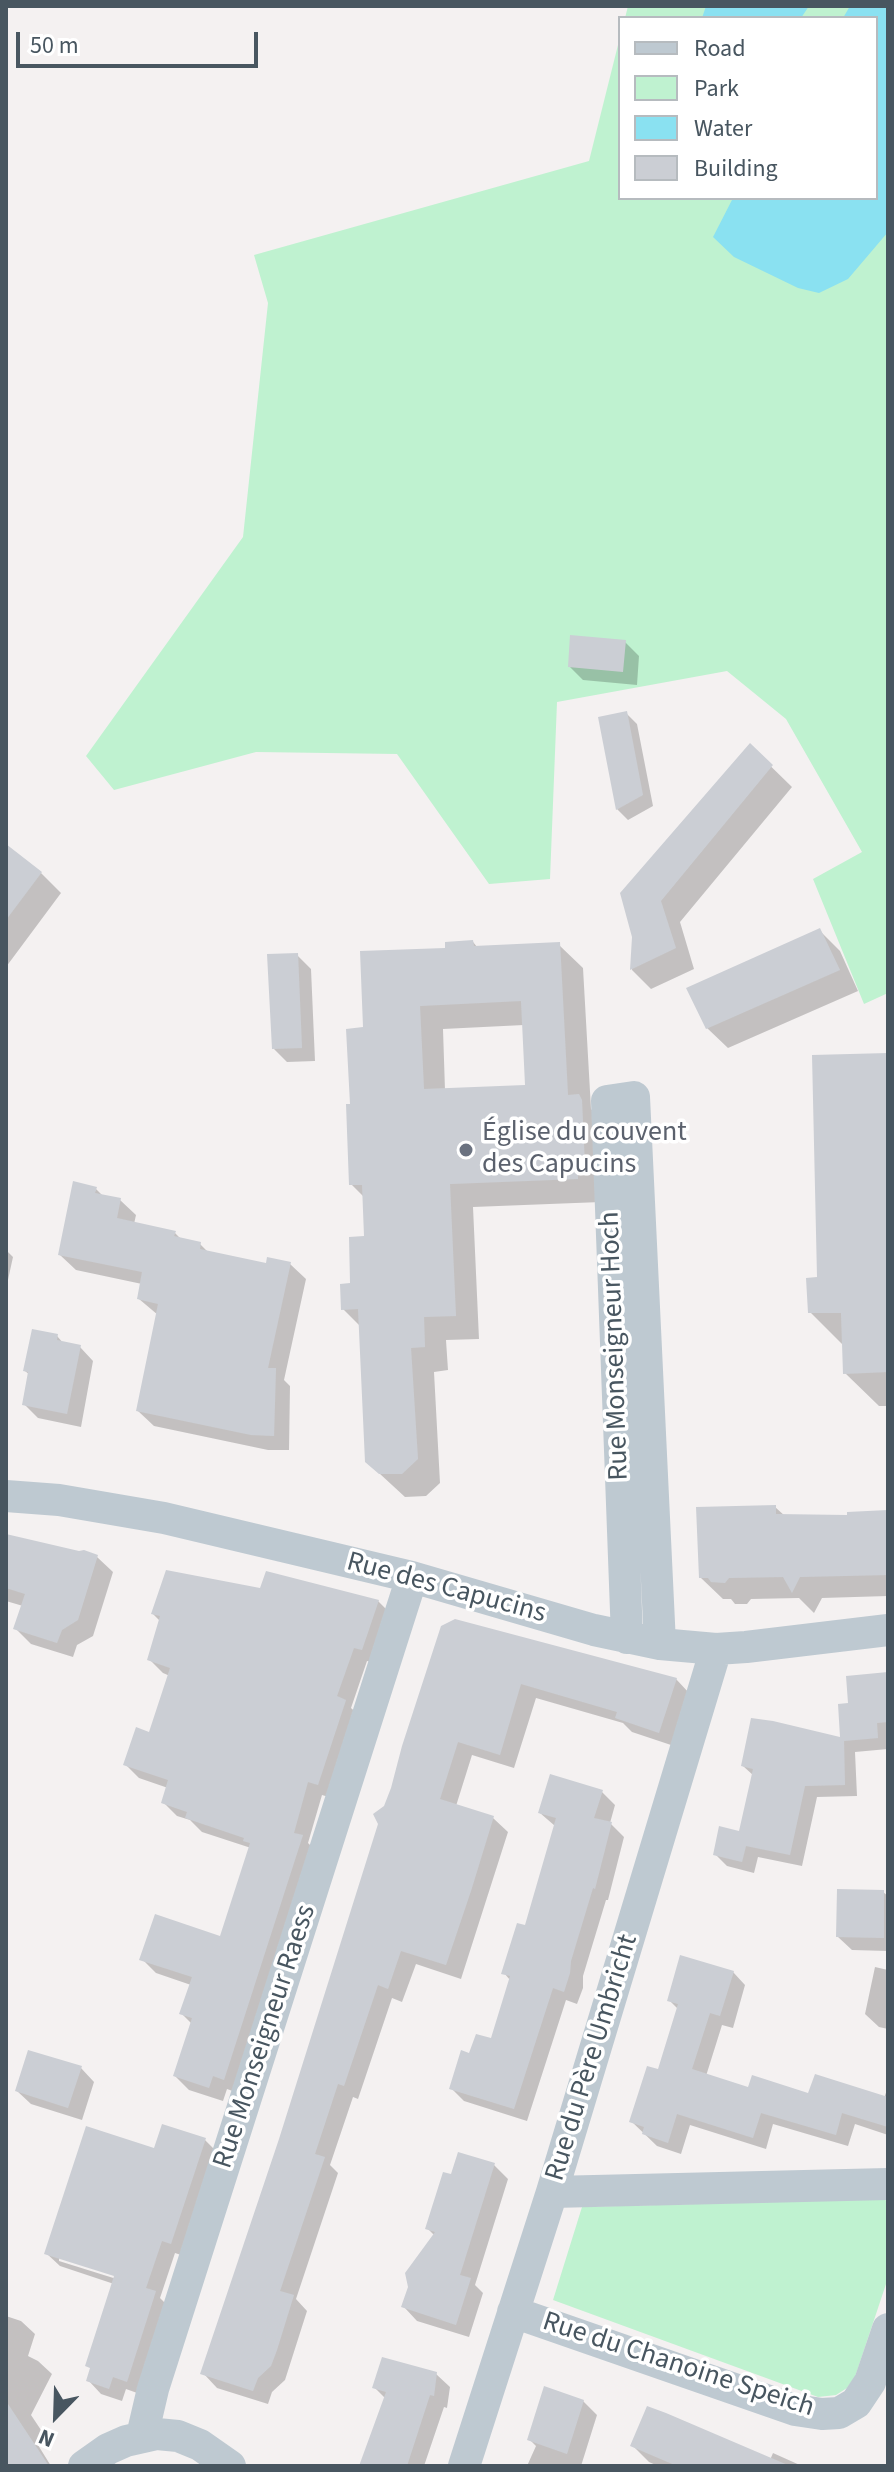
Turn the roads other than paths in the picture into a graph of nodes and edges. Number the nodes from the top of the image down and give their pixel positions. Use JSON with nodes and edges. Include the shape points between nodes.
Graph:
{"nodes":[{"id":1,"x":6,"y":1496,"type":"edge"},
{"id":2,"x":412,"y":1577,"type":"junction"},
{"id":3,"x":888,"y":1630,"type":"edge"},
{"id":4,"x":627,"y":1638,"type":"junction"},
{"id":5,"x":660,"y":1644,"type":"junction"},
{"id":6,"x":716,"y":1649,"type":"junction"},
{"id":7,"x":888,"y":2184,"type":"edge"},
{"id":8,"x":552,"y":2192,"type":"junction"},
{"id":9,"x":513,"y":2312,"type":"junction"},
{"id":10,"x":888,"y":2329,"type":"edge"},
{"id":11,"x":142,"y":2436,"type":"junction"},
{"id":12,"x":84,"y":2466,"type":"edge"},
{"id":13,"x":230,"y":2466,"type":"edge"},
{"id":14,"x":464,"y":2466,"type":"edge"}],
"edges":[{"from":1,"to":2,"type":"street","name":"Rue des Capucins","via":[[164,1518]]},
{"from":2,"to":4,"type":"street","name":"Rue des Capucins"},
{"from":2,"to":11,"type":"street","name":"Rue Monseigneur Raess"},
{"from":3,"to":6,"type":"street","name":"Rue des Capucins"},
{"from":4,"to":5,"type":"street","name":"Rue des Capucins"},
{"from":4,"to":5,"type":"street","name":"Rue Monseigneur Hoch","via":[[607,1101],[634,1097]]},
{"from":5,"to":6,"type":"street","name":"Rue des Capucins"},
{"from":6,"to":8,"type":"street","name":"Rue du Père Umbricht"},
{"from":7,"to":8,"type":"street"},
{"from":8,"to":9,"type":"street","name":"Rue du Père Umbricht"},
{"from":9,"to":10,"type":"street","name":"Rue du Chanoine Speich","via":[[795,2410],[822,2414],[839,2413],[856,2403],[870,2382]]},
{"from":9,"to":14,"type":"street","name":"Rue du Père Umbricht"},
{"from":11,"to":12,"type":"street","via":[[108,2449]]},
{"from":11,"to":13,"type":"street","via":[[178,2436]]}]}
